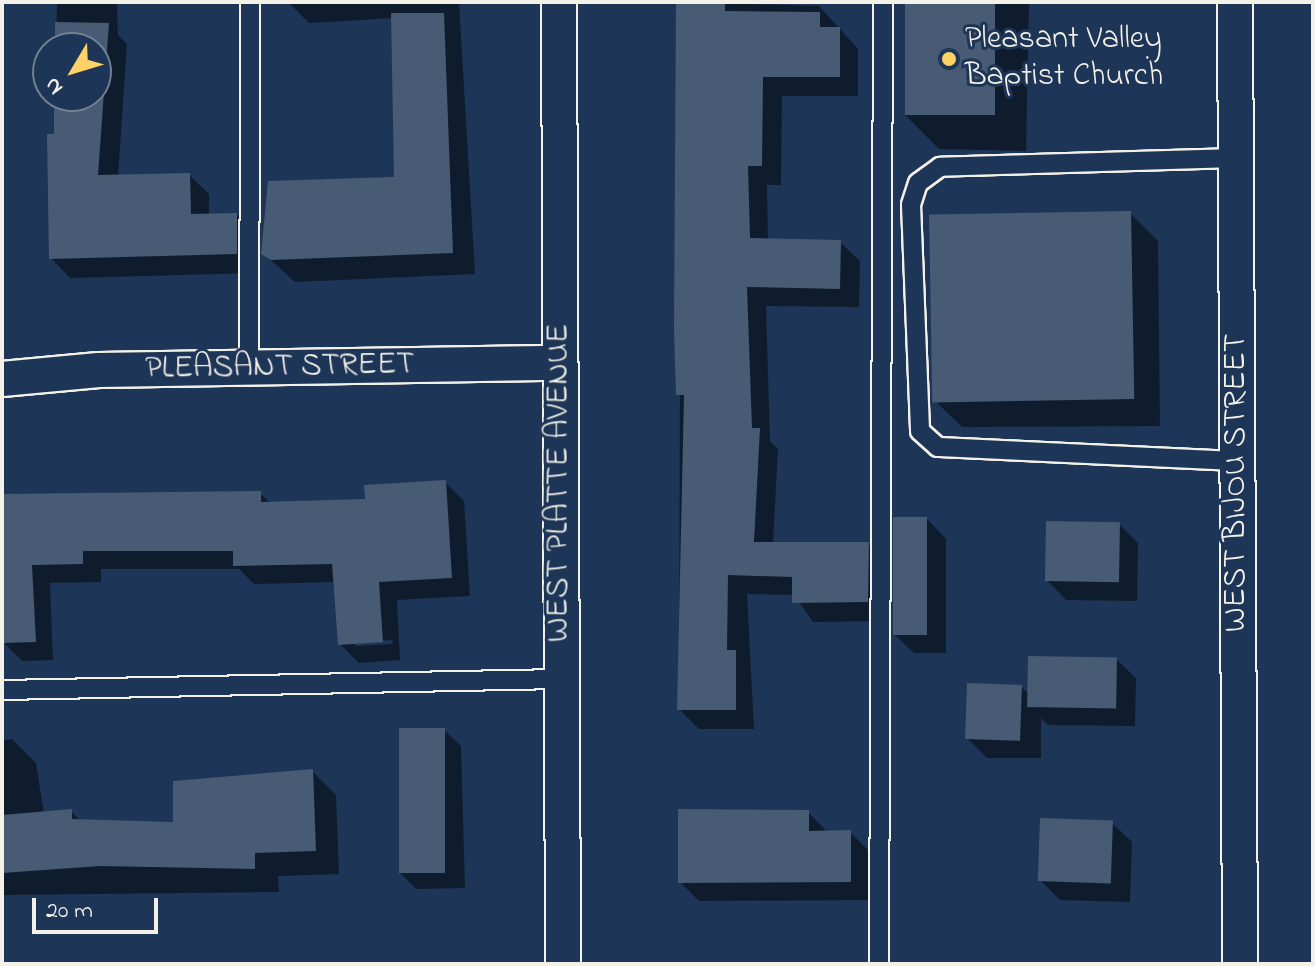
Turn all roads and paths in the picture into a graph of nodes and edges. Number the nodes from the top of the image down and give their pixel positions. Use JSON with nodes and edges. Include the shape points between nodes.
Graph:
{"nodes":[{"id":1,"x":250,"y":2,"type":"edge"},
{"id":2,"x":559,"y":2,"type":"edge"},
{"id":3,"x":883,"y":2,"type":"edge"},
{"id":4,"x":1235,"y":2,"type":"edge"},
{"id":5,"x":1236,"y":158,"type":"junction"},
{"id":6,"x":559,"y":363,"type":"junction"},
{"id":7,"x":249,"y":371,"type":"junction"},
{"id":8,"x":2,"y":379,"type":"edge"},
{"id":9,"x":1237,"y":461,"type":"junction"},
{"id":10,"x":562,"y":679,"type":"junction"},
{"id":11,"x":2,"y":690,"type":"edge"},
{"id":12,"x":563,"y":964,"type":"edge"},
{"id":13,"x":879,"y":964,"type":"edge"},
{"id":14,"x":1240,"y":964,"type":"edge"}],
"edges":[{"from":1,"to":7,"type":"lane"},
{"from":2,"to":6,"type":"street","name":"WEST PLATTE AVENUE"},
{"from":3,"to":13,"type":"lane"},
{"from":4,"to":5,"type":"street","name":"WEST BIJOU STREET"},
{"from":5,"to":9,"type":"street","name":"WEST BIJOU STREET"},
{"from":5,"to":9,"type":"lane","via":[[940,167],[918,183],[911,205],[920,431],[938,447]]},
{"from":6,"to":7,"type":"street","name":"PLEASANT STREET"},
{"from":6,"to":10,"type":"street","name":"WEST PLATTE AVENUE"},
{"from":7,"to":8,"type":"street","name":"PLEASANT STREET","via":[[99,370]]},
{"from":9,"to":14,"type":"street","name":"WEST BIJOU STREET"},
{"from":10,"to":11,"type":"lane"},
{"from":10,"to":12,"type":"street","name":"WEST PLATTE AVENUE"}]}
